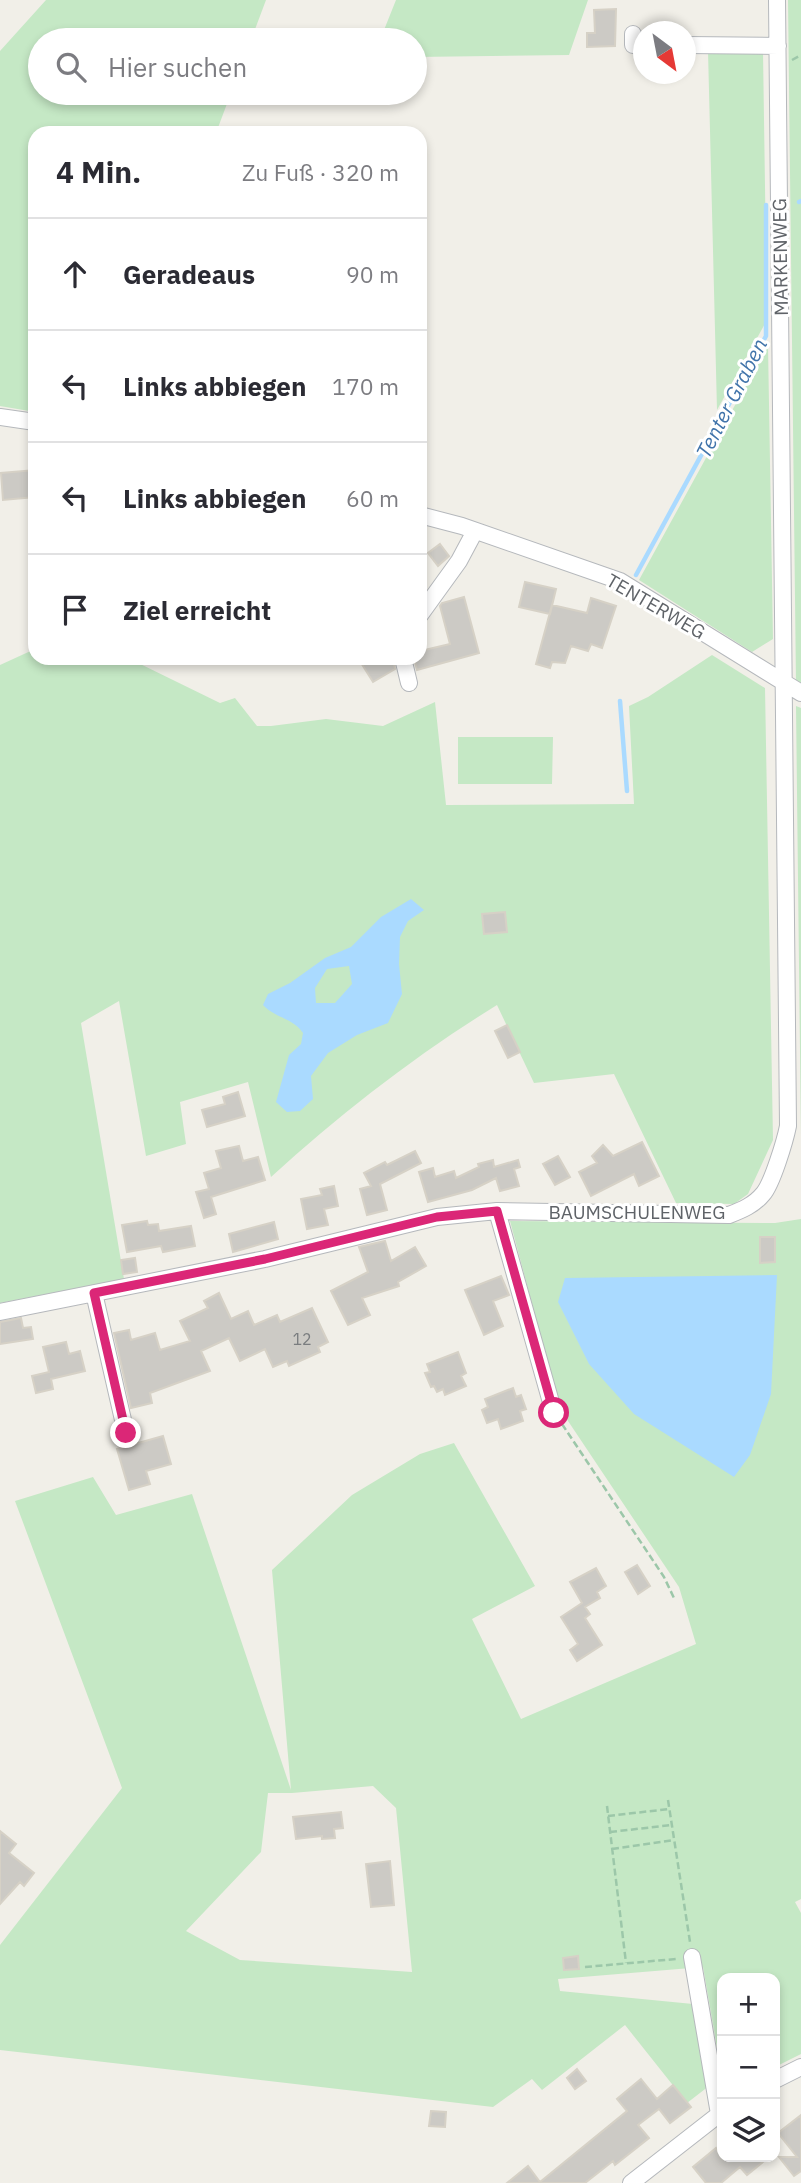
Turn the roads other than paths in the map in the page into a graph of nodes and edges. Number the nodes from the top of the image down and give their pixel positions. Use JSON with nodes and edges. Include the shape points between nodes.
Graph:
{"nodes":[{"id":1,"x":777,"y":0,"type":"edge"},
{"id":2,"x":696,"y":45,"type":"edge"},
{"id":3,"x":778,"y":46,"type":"junction"},
{"id":4,"x":0,"y":417,"type":"edge"},
{"id":5,"x":28,"y":421,"type":"edge"},
{"id":6,"x":427,"y":517,"type":"edge"},
{"id":7,"x":475,"y":531,"type":"junction"},
{"id":8,"x":427,"y":605,"type":"edge"},
{"id":9,"x":405,"y":665,"type":"edge"},
{"id":10,"x":409,"y":683,"type":"dead end"},
{"id":11,"x":783,"y":683,"type":"junction"},
{"id":12,"x":801,"y":692,"type":"edge"},
{"id":13,"x":497,"y":1211,"type":"junction"},
{"id":14,"x":94,"y":1293,"type":"junction"},
{"id":15,"x":0,"y":1312,"type":"edge"},
{"id":16,"x":554,"y":1413,"type":"road end"},
{"id":17,"x":126,"y":1433,"type":"dead end"},
{"id":18,"x":692,"y":1957,"type":"road end"},
{"id":19,"x":801,"y":2067,"type":"edge"},
{"id":20,"x":780,"y":2078,"type":"edge"},
{"id":21,"x":718,"y":2099,"type":"edge"},
{"id":22,"x":717,"y":2116,"type":"edge"},
{"id":23,"x":631,"y":2183,"type":"edge"}],
"edges":[{"from":1,"to":3,"type":"street","name":"MARKENWEG"},
{"from":2,"to":3,"type":"street"},
{"from":3,"to":11,"type":"street","name":"MARKENWEG"},
{"from":4,"to":5,"type":"street"},
{"from":6,"to":7,"type":"street","name":"TENTERWEG"},
{"from":7,"to":8,"type":"street"},
{"from":7,"to":11,"type":"street","name":"TENTERWEG","via":[[620,581]]},
{"from":9,"to":10,"type":"street"},
{"from":11,"to":12,"type":"street","name":"TENTERWEG"},
{"from":11,"to":13,"type":"street","name":"BAUMSCHULENWEG","via":[[788,1126],[764,1193],[748,1208],[729,1214]]},
{"from":13,"to":14,"type":"street","name":"BAUMSCHULENWEG","via":[[437,1217],[265,1259]]},
{"from":13,"to":16,"type":"street"},
{"from":14,"to":15,"type":"street","name":"BAUMSCHULENWEG"},
{"from":14,"to":17,"type":"street"},
{"from":18,"to":21,"type":"street"},
{"from":19,"to":20,"type":"street"},
{"from":22,"to":23,"type":"street"}]}
